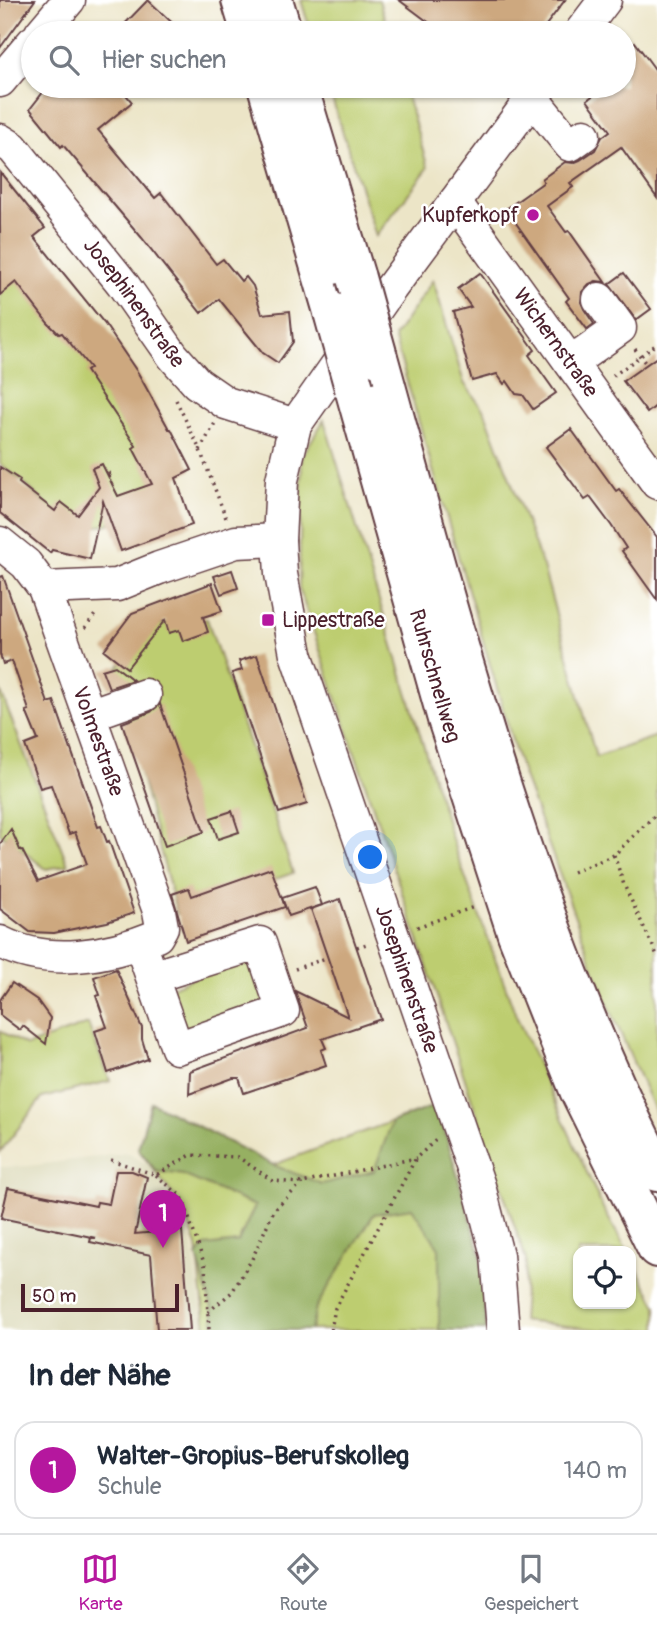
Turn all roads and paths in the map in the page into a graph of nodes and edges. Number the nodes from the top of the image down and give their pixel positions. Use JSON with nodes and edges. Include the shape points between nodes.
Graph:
{"nodes":[{"id":1,"x":69,"y":0,"type":"edge"},
{"id":2,"x":241,"y":0,"type":"edge"},
{"id":3,"x":272,"y":0,"type":"edge"},
{"id":4,"x":605,"y":0,"type":"edge"},
{"id":5,"x":51,"y":21,"type":"edge"},
{"id":6,"x":247,"y":21,"type":"edge"},
{"id":7,"x":279,"y":21,"type":"edge"},
{"id":8,"x":589,"y":21,"type":"edge"},
{"id":9,"x":21,"y":56,"type":"edge"},
{"id":10,"x":0,"y":81,"type":"edge"},
{"id":11,"x":271,"y":98,"type":"edge"},
{"id":12,"x":302,"y":98,"type":"edge"},
{"id":13,"x":532,"y":98,"type":"edge"},
{"id":14,"x":540,"y":98,"type":"edge"},
{"id":15,"x":584,"y":135,"type":"dead end"},
{"id":16,"x":0,"y":140,"type":"edge"},
{"id":17,"x":455,"y":202,"type":"junction"},
{"id":18,"x":599,"y":299,"type":"dead end"},
{"id":19,"x":657,"y":344,"type":"edge"},
{"id":20,"x":640,"y":356,"type":"junction"},
{"id":21,"x":570,"y":363,"type":"junction"},
{"id":22,"x":646,"y":364,"type":"dead end"},
{"id":23,"x":616,"y":374,"type":"dead end"},
{"id":24,"x":175,"y":398,"type":"dead end"},
{"id":25,"x":295,"y":425,"type":"junction"},
{"id":26,"x":657,"y":483,"type":"edge"},
{"id":27,"x":279,"y":540,"type":"junction"},
{"id":28,"x":236,"y":542,"type":"junction"},
{"id":29,"x":0,"y":543,"type":"edge"},
{"id":30,"x":117,"y":585,"type":"junction"},
{"id":31,"x":44,"y":588,"type":"junction"},
{"id":32,"x":67,"y":652,"type":"junction"},
{"id":33,"x":145,"y":695,"type":"dead end"},
{"id":34,"x":89,"y":715,"type":"junction"},
{"id":35,"x":657,"y":813,"type":"edge"},
{"id":36,"x":614,"y":855,"type":"junction"},
{"id":37,"x":573,"y":872,"type":"dead end"},
{"id":38,"x":474,"y":907,"type":"dead end"},
{"id":39,"x":392,"y":935,"type":"junction"},
{"id":40,"x":0,"y":942,"type":"edge"},
{"id":41,"x":140,"y":943,"type":"junction"},
{"id":42,"x":657,"y":955,"type":"edge"},
{"id":43,"x":326,"y":958,"type":"dead end"},
{"id":44,"x":272,"y":976,"type":"junction"},
{"id":45,"x":152,"y":977,"type":"junction"},
{"id":46,"x":111,"y":1160,"type":"dead end"},
{"id":47,"x":657,"y":1172,"type":"edge"},
{"id":48,"x":156,"y":1175,"type":"junction"},
{"id":49,"x":302,"y":1183,"type":"junction"},
{"id":50,"x":657,"y":1248,"type":"edge"},
{"id":51,"x":208,"y":1312,"type":"junction"},
{"id":52,"x":209,"y":1330,"type":"edge"},
{"id":53,"x":331,"y":1330,"type":"edge"},
{"id":54,"x":503,"y":1330,"type":"edge"}],
"edges":[{"from":1,"to":5,"type":"street"},
{"from":2,"to":6,"type":"highway"},
{"from":3,"to":7,"type":"highway"},
{"from":4,"to":8,"type":"street"},
{"from":9,"to":10,"type":"street"},
{"from":11,"to":50,"type":"highway","name":"Ruhrschnellweg","bridge":true,"via":[[431,665],[509,912],[579,1090]]},
{"from":12,"to":47,"type":"highway","name":"Ruhrschnellweg","bridge":true,"via":[[516,834],[592,1030]]},
{"from":13,"to":17,"type":"street","name":"Josephinenstraße"},
{"from":14,"to":15,"type":"street","via":[[570,145]]},
{"from":16,"to":25,"type":"street","name":"Josephinenstraße","via":[[13,148],[197,383],[226,403]]},
{"from":17,"to":21,"type":"street","name":"Wichernstraße"},
{"from":17,"to":25,"type":"street","name":"Josephinenstraße"},
{"from":18,"to":21,"type":"street","via":[[620,328]]},
{"from":19,"to":20,"type":"path"},
{"from":20,"to":22,"type":"path"},
{"from":20,"to":23,"type":"path"},
{"from":21,"to":26,"type":"street","name":"Wichernstraße"},
{"from":24,"to":28,"type":"path"},
{"from":25,"to":27,"type":"street","name":"Josephinenstraße","via":[[282,480]]},
{"from":27,"to":28,"type":"street"},
{"from":27,"to":39,"type":"street","name":"Josephinenstraße","via":[[296,654]]},
{"from":28,"to":30,"type":"street"},
{"from":29,"to":31,"type":"street","name":"Volmestraße","via":[[26,564]]},
{"from":30,"to":31,"type":"street"},
{"from":30,"to":32,"type":"path"},
{"from":31,"to":32,"type":"street","name":"Volmestraße"},
{"from":32,"to":34,"type":"street","name":"Volmestraße"},
{"from":33,"to":34,"type":"street"},
{"from":34,"to":41,"type":"street","name":"Volmestraße","via":[[159,911],[162,927],[158,936]]},
{"from":35,"to":36,"type":"path"},
{"from":36,"to":37,"type":"path"},
{"from":36,"to":42,"type":"path"},
{"from":38,"to":39,"type":"path"},
{"from":39,"to":54,"type":"street","name":"Josephinenstraße","via":[[485,1208],[498,1255]]},
{"from":40,"to":41,"type":"street","via":[[49,957],[94,955]]},
{"from":41,"to":45,"type":"street"},
{"from":43,"to":44,"type":"path"},
{"from":44,"to":45,"type":"street","via":[[260,943]]},
{"from":44,"to":45,"type":"street","via":[[284,1011],[177,1048]]},
{"from":46,"to":48,"type":"path"},
{"from":48,"to":49,"type":"path","via":[[191,1155],[238,1157],[273,1181]]},
{"from":48,"to":51,"type":"path","via":[[182,1197],[205,1266]]},
{"from":49,"to":51,"type":"path","via":[[274,1210],[232,1292]]},
{"from":49,"to":53,"type":"path","via":[[416,1158],[335,1308]]},
{"from":51,"to":52,"type":"path"}]}
